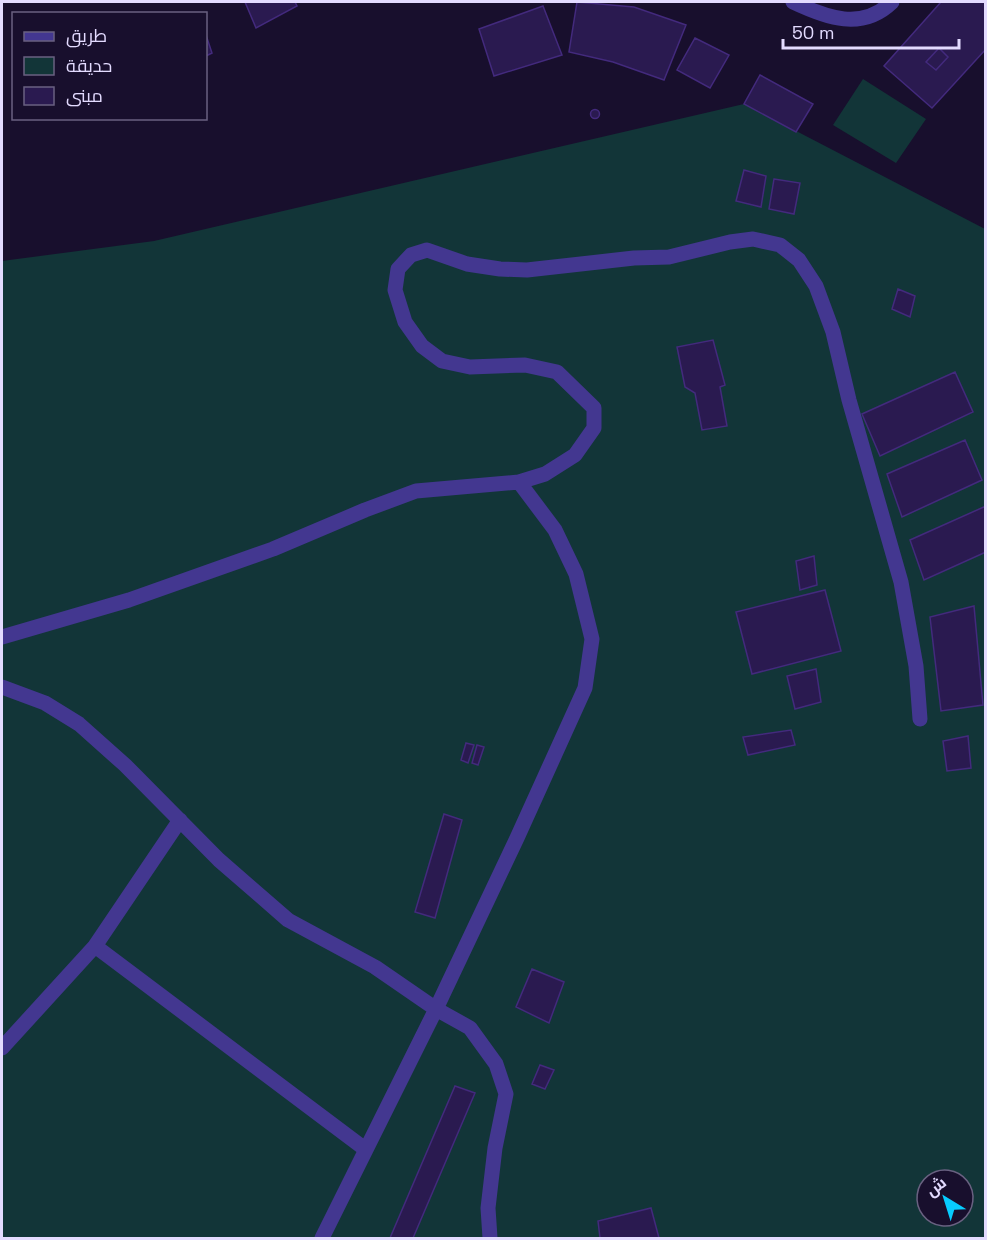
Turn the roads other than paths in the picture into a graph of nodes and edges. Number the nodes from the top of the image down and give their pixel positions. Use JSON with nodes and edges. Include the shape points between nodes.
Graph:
{"nodes":[{"id":1,"x":793,"y":2,"type":"edge"},
{"id":2,"x":892,"y":2,"type":"edge"},
{"id":3,"x":519,"y":482,"type":"junction"},
{"id":4,"x":2,"y":637,"type":"edge"},
{"id":5,"x":2,"y":687,"type":"edge"},
{"id":6,"x":920,"y":719,"type":"dead end"},
{"id":7,"x":180,"y":820,"type":"junction"},
{"id":8,"x":95,"y":946,"type":"junction"},
{"id":9,"x":436,"y":1009,"type":"junction"},
{"id":10,"x":2,"y":1048,"type":"edge"},
{"id":11,"x":365,"y":1149,"type":"junction"},
{"id":12,"x":322,"y":1239,"type":"edge"},
{"id":13,"x":490,"y":1239,"type":"edge"}],
"edges":[{"from":1,"to":2,"type":"street","via":[[843,19],[864,19]]},
{"from":3,"to":4,"type":"street","via":[[416,491],[273,549],[129,600]]},
{"from":3,"to":6,"type":"street","via":[[545,474],[574,455],[594,428],[594,408],[557,372],[525,365],[470,367],[442,361],[422,346],[405,322],[395,290],[398,269],[411,255],[427,250],[467,264],[527,270],[669,257],[753,239],[780,245],[799,260],[816,286],[833,332],[901,582],[916,666]]},
{"from":3,"to":9,"type":"street","via":[[555,530],[576,574],[592,639],[585,688]]},
{"from":5,"to":7,"type":"street","via":[[45,703],[78,724]]},
{"from":7,"to":8,"type":"street"},
{"from":7,"to":9,"type":"street","via":[[288,920],[375,967]]},
{"from":8,"to":10,"type":"street"},
{"from":8,"to":11,"type":"street"},
{"from":9,"to":11,"type":"street"},
{"from":9,"to":13,"type":"street","via":[[470,1028],[496,1064],[506,1094],[488,1208]]},
{"from":11,"to":12,"type":"street"}]}
